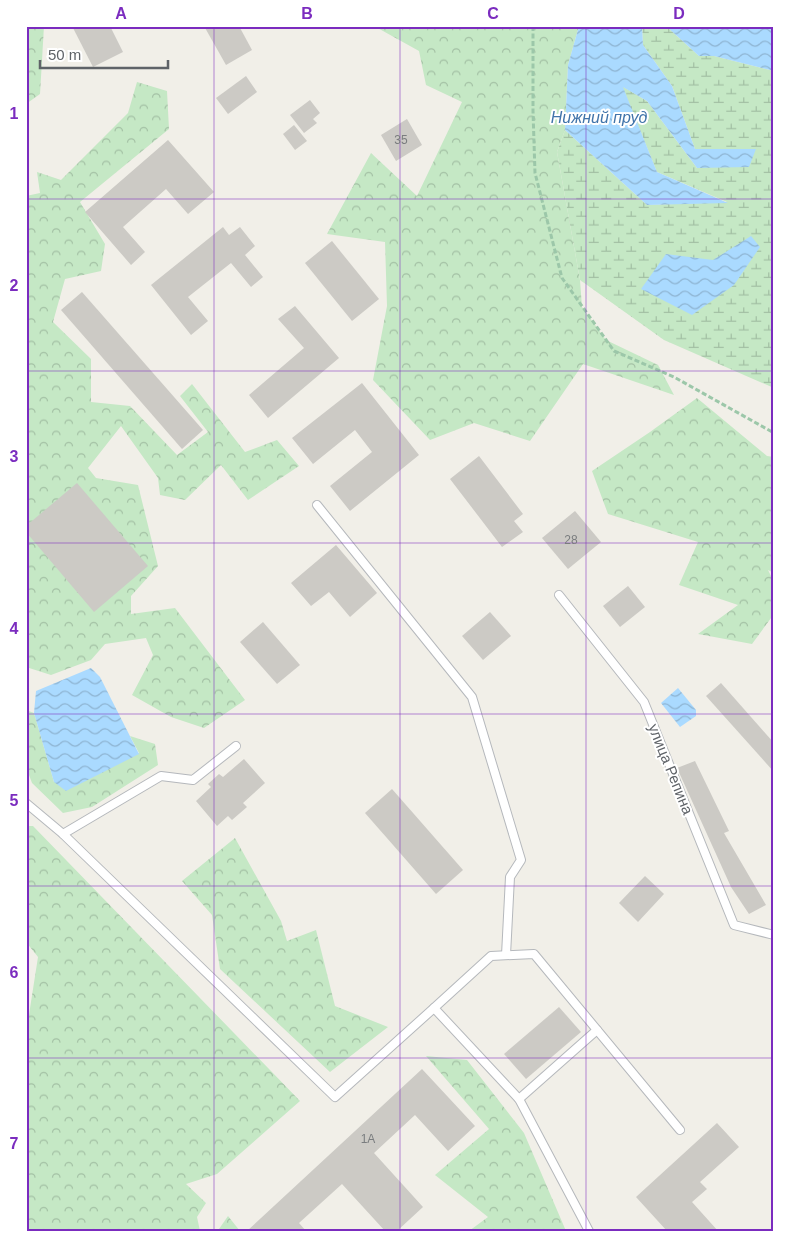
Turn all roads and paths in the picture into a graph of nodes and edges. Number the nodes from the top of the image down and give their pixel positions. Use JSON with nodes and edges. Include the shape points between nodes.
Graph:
{"nodes":[{"id":1,"x":533,"y":26,"type":"edge"},
{"id":2,"x":774,"y":433,"type":"edge"},
{"id":3,"x":316,"y":505,"type":"dead end"},
{"id":4,"x":559,"y":595,"type":"dead end"},
{"id":5,"x":236,"y":746,"type":"dead end"},
{"id":6,"x":26,"y":803,"type":"edge"},
{"id":7,"x":63,"y":834,"type":"junction"},
{"id":8,"x":774,"y":935,"type":"edge"},
{"id":9,"x":506,"y":955,"type":"junction"},
{"id":10,"x":434,"y":1008,"type":"junction"},
{"id":11,"x":597,"y":1030,"type":"junction"},
{"id":12,"x":519,"y":1099,"type":"junction"},
{"id":13,"x":680,"y":1130,"type":"dead end"},
{"id":14,"x":589,"y":1231,"type":"edge"}],
"edges":[{"from":1,"to":2,"type":"path","via":[[535,173],[562,278],[614,351],[674,377]]},
{"from":3,"to":9,"type":"lane","via":[[472,697],[521,860],[510,877]]},
{"from":4,"to":8,"type":"lane","name":"улица Репина","via":[[644,702],[734,925]]},
{"from":5,"to":7,"type":"lane","via":[[193,780],[160,776]]},
{"from":6,"to":7,"type":"lane"},
{"from":7,"to":10,"type":"lane","via":[[335,1096]]},
{"from":9,"to":10,"type":"lane","via":[[491,956]]},
{"from":9,"to":11,"type":"lane","via":[[534,954]]},
{"from":10,"to":12,"type":"lane"},
{"from":11,"to":12,"type":"lane"},
{"from":11,"to":13,"type":"lane"},
{"from":12,"to":14,"type":"lane"}]}
